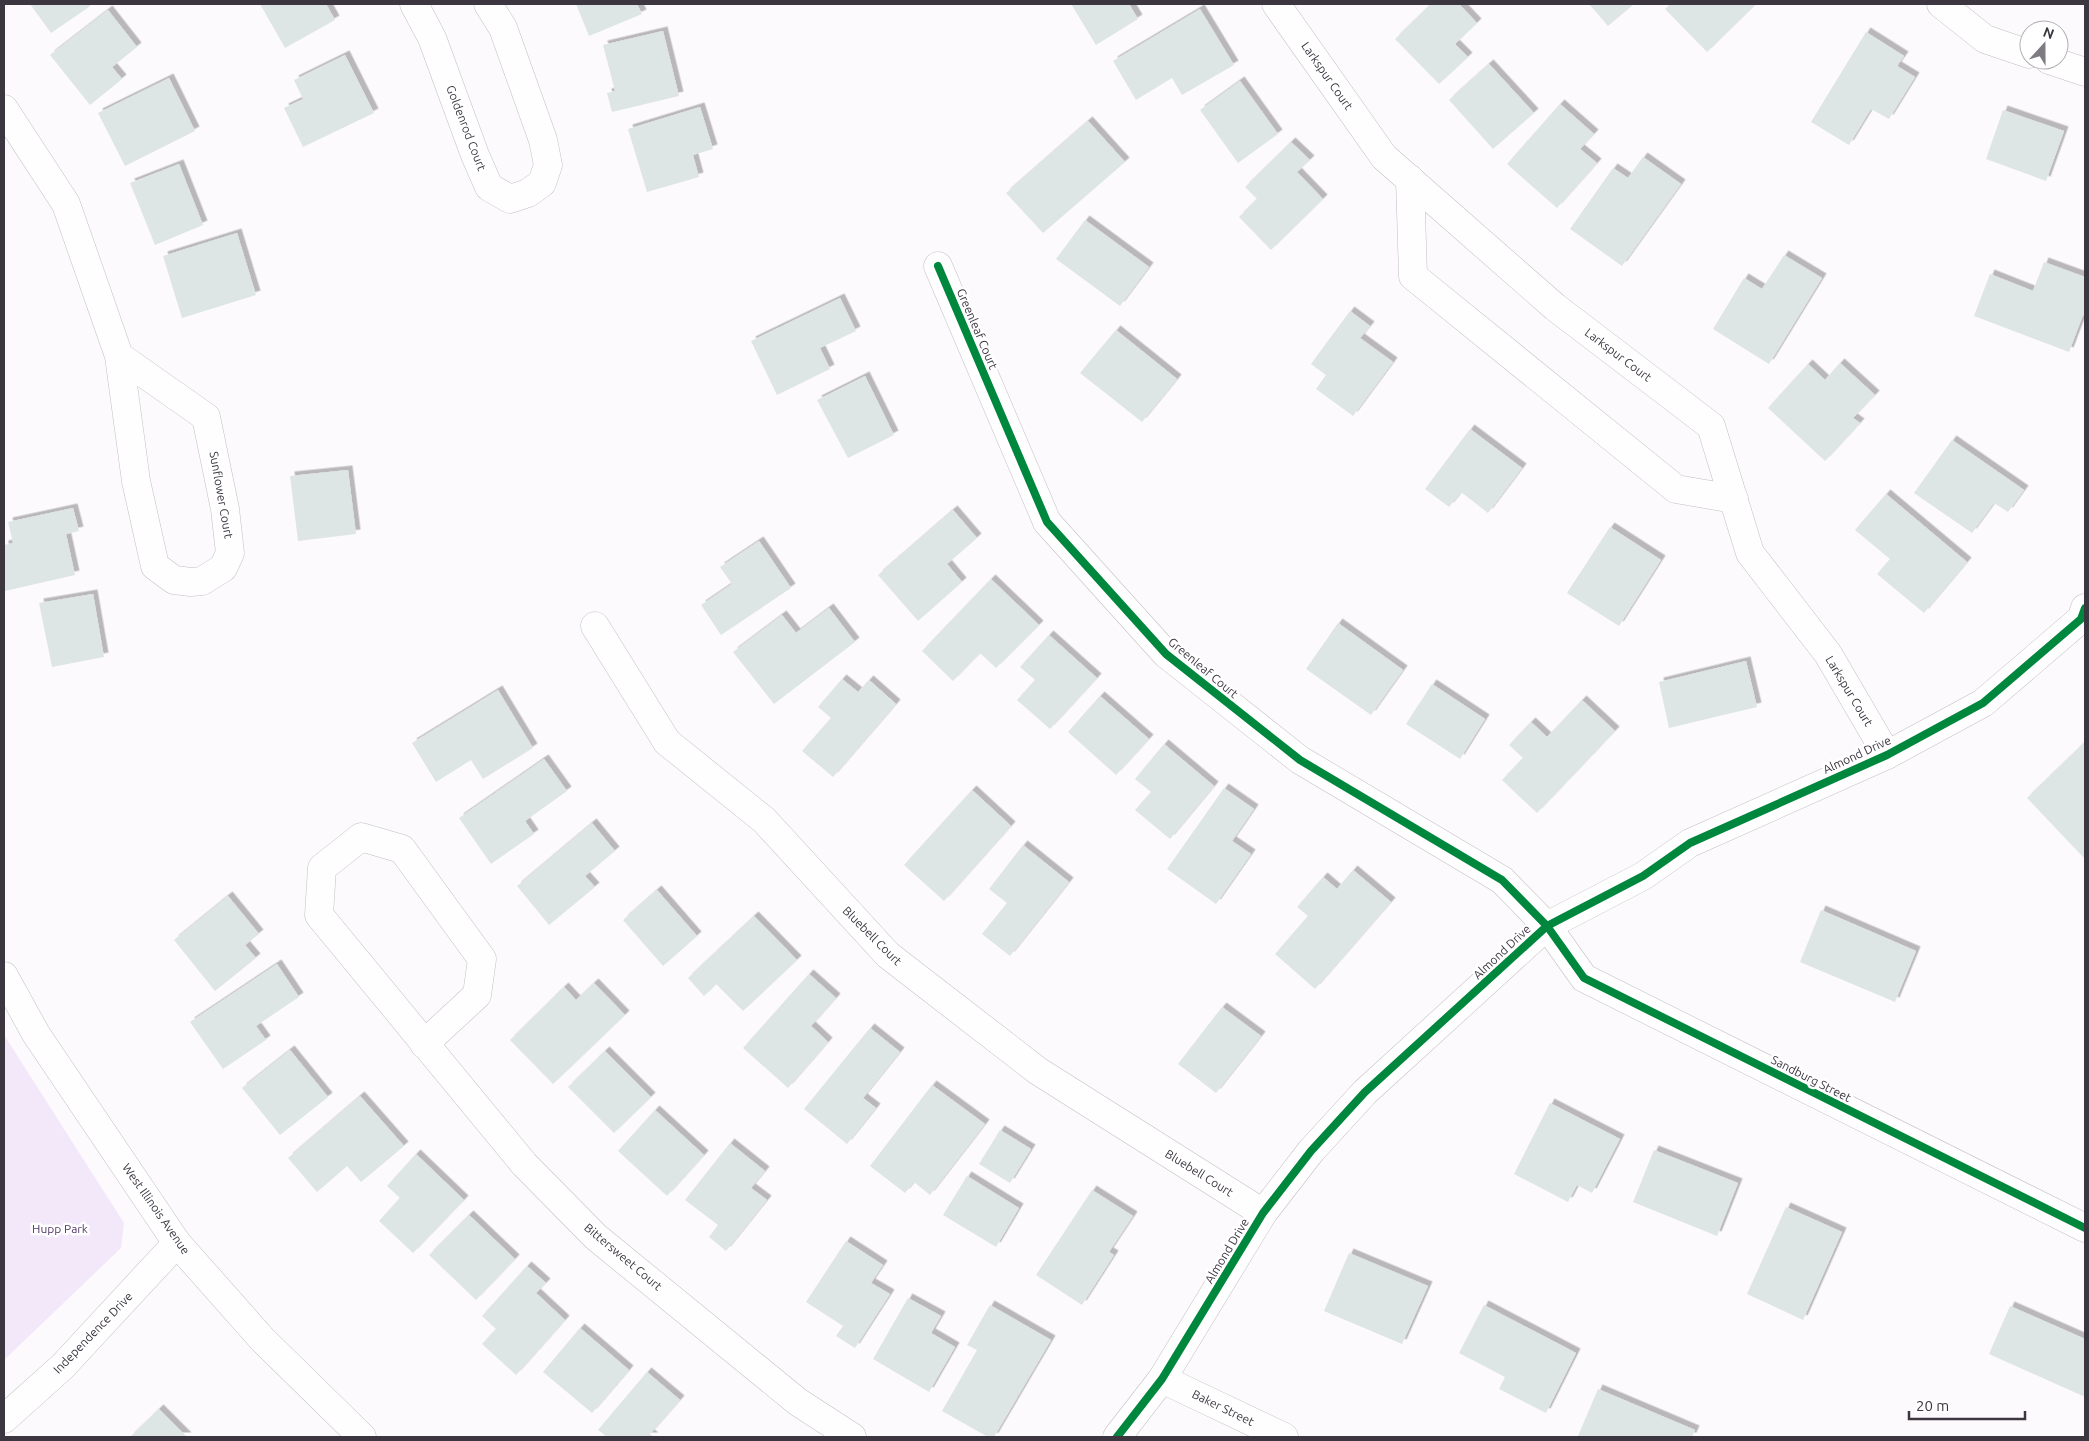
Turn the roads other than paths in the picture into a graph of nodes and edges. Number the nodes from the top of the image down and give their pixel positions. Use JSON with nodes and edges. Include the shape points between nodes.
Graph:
{"nodes":[{"id":1,"x":414,"y":4,"type":"edge"},
{"id":2,"x":488,"y":4,"type":"edge"},
{"id":3,"x":1276,"y":4,"type":"edge"},
{"id":4,"x":1941,"y":4,"type":"edge"},
{"id":5,"x":2019,"y":51,"type":"edge"},
{"id":6,"x":2069,"y":67,"type":"edge"},
{"id":7,"x":2085,"y":72,"type":"edge"},
{"id":8,"x":4,"y":110,"type":"edge"},
{"id":9,"x":1410,"y":179,"type":"junction"},
{"id":10,"x":938,"y":266,"type":"dead end"},
{"id":11,"x":119,"y":356,"type":"junction"},
{"id":12,"x":1734,"y":499,"type":"junction"},
{"id":13,"x":2084,"y":616,"type":"edge"},
{"id":14,"x":595,"y":626,"type":"dead end"},
{"id":15,"x":1887,"y":755,"type":"junction"},
{"id":16,"x":1547,"y":926,"type":"junction"},
{"id":17,"x":4,"y":976,"type":"edge"},
{"id":18,"x":424,"y":1044,"type":"junction"},
{"id":19,"x":1263,"y":1213,"type":"junction"},
{"id":20,"x":2085,"y":1228,"type":"edge"},
{"id":21,"x":177,"y":1243,"type":"junction"},
{"id":22,"x":1162,"y":1379,"type":"junction"},
{"id":23,"x":4,"y":1419,"type":"edge"},
{"id":24,"x":362,"y":1437,"type":"edge"},
{"id":25,"x":852,"y":1437,"type":"edge"},
{"id":26,"x":1117,"y":1437,"type":"edge"},
{"id":27,"x":1284,"y":1437,"type":"edge"}],
"edges":[{"from":1,"to":2,"type":"street","name":"Goldenrod Court","via":[[432,38],[489,187],[510,199],[528,193],[542,183],[548,165],[543,140],[503,28]]},
{"from":3,"to":9,"type":"street","name":"Larkspur Court","via":[[1384,157]]},
{"from":4,"to":5,"type":"street","via":[[1985,39]]},
{"from":6,"to":7,"type":"street"},
{"from":8,"to":11,"type":"street","name":"Sunflower Court","via":[[66,204]]},
{"from":9,"to":12,"type":"street","name":"Larkspur Court","via":[[1555,307],[1711,426]]},
{"from":9,"to":12,"type":"street","via":[[1413,276],[1676,489]]},
{"from":10,"to":16,"type":"street","name":"Greenleaf Court","via":[[1047,522],[1166,654],[1300,760],[1502,880]]},
{"from":11,"to":11,"type":"street","name":"Sunflower Court","via":[[136,481],[155,566],[174,580],[202,581],[223,568],[230,553],[225,509],[206,417]]},
{"from":12,"to":15,"type":"street","name":"Larkspur Court","via":[[1750,552],[1828,654]]},
{"from":13,"to":15,"type":"street","name":"Almond Drive","via":[[1983,703]]},
{"from":14,"to":19,"type":"street","name":"Bluebell Court","via":[[667,742],[764,820],[888,955],[1038,1071]]},
{"from":15,"to":16,"type":"street","name":"Almond Drive","via":[[1690,843],[1643,876]]},
{"from":16,"to":19,"type":"street","name":"Almond Drive","via":[[1365,1092],[1311,1151]]},
{"from":16,"to":20,"type":"street","name":"Sandburg Street","via":[[1584,978]]},
{"from":17,"to":21,"type":"street","name":"West Illinois Avenue","via":[[36,1034]]},
{"from":18,"to":18,"type":"street","name":"Bittersweet Court","via":[[319,915],[322,868],[361,837],[402,849],[482,959],[477,995]]},
{"from":18,"to":25,"type":"street","name":"Bittersweet Court","via":[[524,1164],[596,1237],[798,1402]]},
{"from":19,"to":22,"type":"street","name":"Almond Drive"},
{"from":21,"to":23,"type":"street","name":"Independence Drive","via":[[63,1366]]},
{"from":21,"to":24,"type":"street","name":"West Illinois Avenue","via":[[262,1338]]},
{"from":22,"to":26,"type":"street","name":"Almond Drive"},
{"from":22,"to":27,"type":"street","name":"Baker Street"}]}
